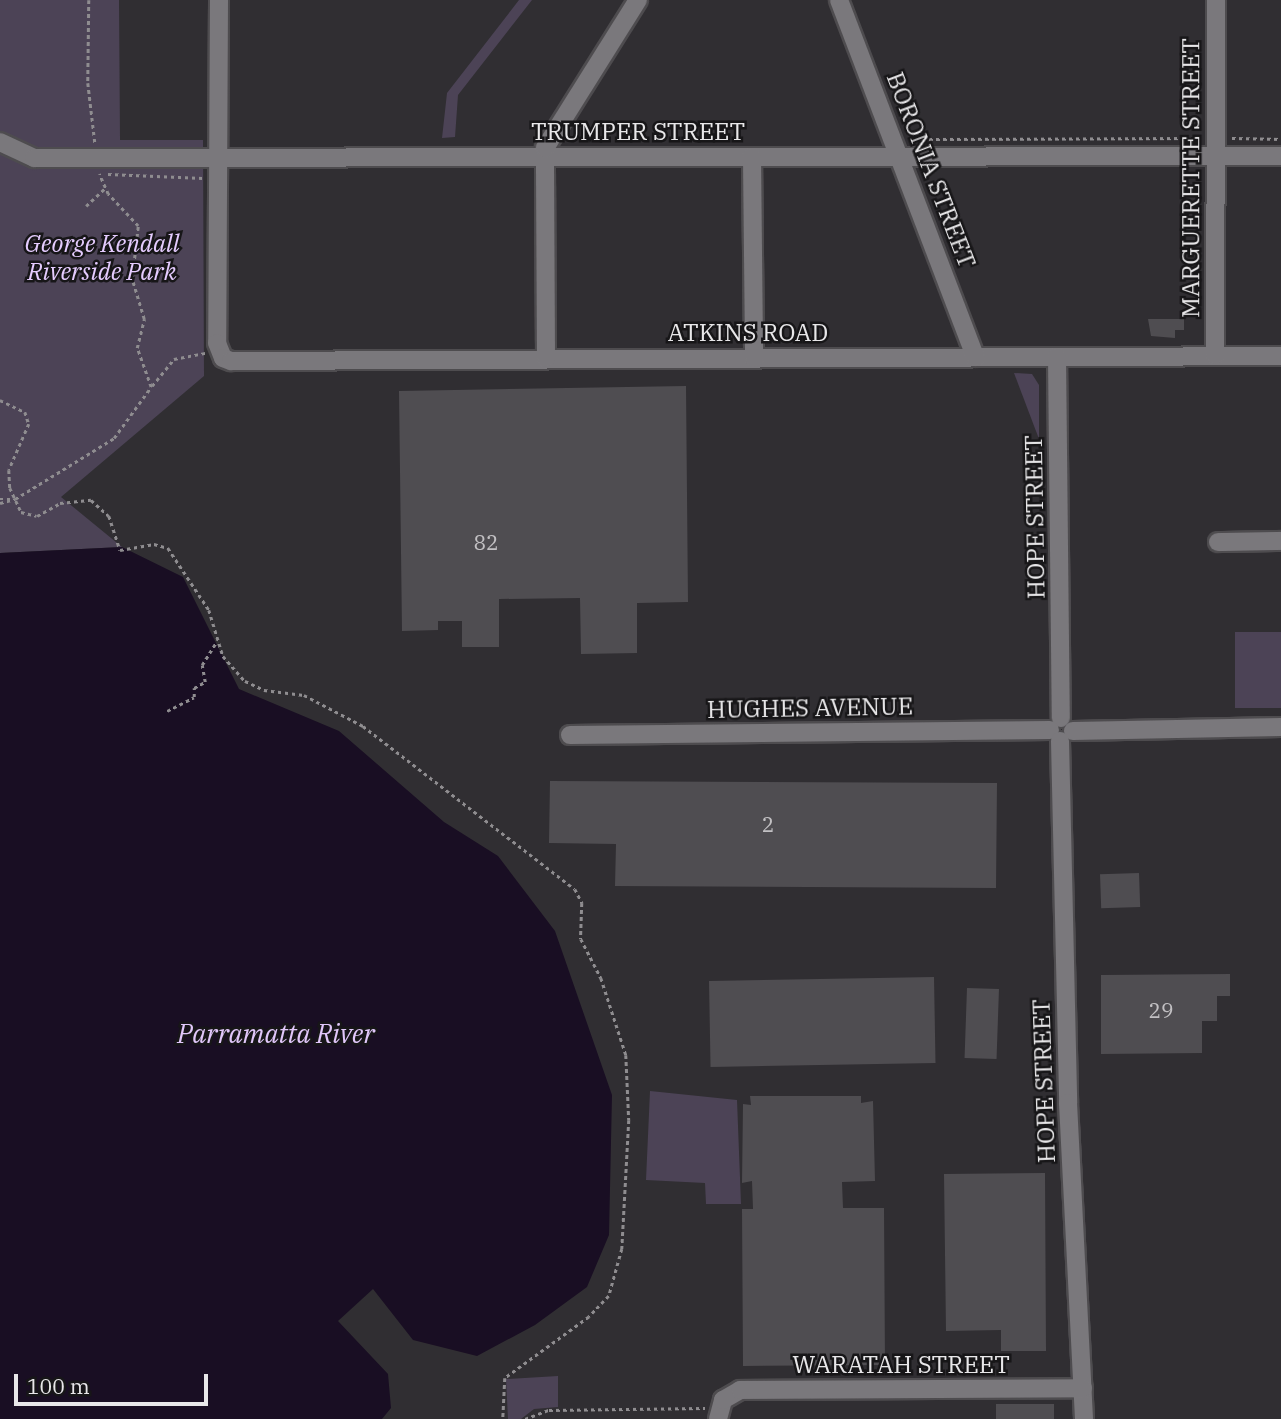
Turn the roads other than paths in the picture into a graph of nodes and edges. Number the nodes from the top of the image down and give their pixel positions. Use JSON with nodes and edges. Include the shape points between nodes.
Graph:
{"nodes":[{"id":1,"x":219,"y":0,"type":"edge"},
{"id":2,"x":638,"y":0,"type":"edge"},
{"id":3,"x":839,"y":0,"type":"edge"},
{"id":4,"x":1216,"y":0,"type":"edge"},
{"id":5,"x":0,"y":142,"type":"edge"},
{"id":6,"x":1216,"y":155,"type":"junction"},
{"id":7,"x":901,"y":156,"type":"junction"},
{"id":8,"x":1281,"y":156,"type":"edge"},
{"id":9,"x":543,"y":157,"type":"junction"},
{"id":10,"x":752,"y":157,"type":"junction"},
{"id":11,"x":217,"y":158,"type":"junction"},
{"id":12,"x":1215,"y":355,"type":"junction"},
{"id":13,"x":1281,"y":356,"type":"edge"},
{"id":14,"x":975,"y":357,"type":"junction"},
{"id":15,"x":1057,"y":357,"type":"junction"},
{"id":16,"x":547,"y":358,"type":"junction"},
{"id":17,"x":754,"y":358,"type":"junction"},
{"id":18,"x":1281,"y":541,"type":"edge"},
{"id":19,"x":1218,"y":542,"type":"dead end"},
{"id":20,"x":1281,"y":727,"type":"edge"},
{"id":21,"x":1061,"y":730,"type":"junction"},
{"id":22,"x":570,"y":735,"type":"dead end"},
{"id":23,"x":1083,"y":1388,"type":"junction"},
{"id":24,"x":720,"y":1409,"type":"edge"},
{"id":25,"x":1084,"y":1419,"type":"edge"}],
"edges":[{"from":1,"to":11,"type":"street"},
{"from":2,"to":9,"type":"street","via":[[556,127]]},
{"from":3,"to":7,"type":"street","name":"BORONIA STREET"},
{"from":4,"to":6,"type":"street","name":"MARGUERETTE STREET"},
{"from":5,"to":11,"type":"street","name":"TRUMPER STREET","via":[[34,158]]},
{"from":6,"to":7,"type":"street","name":"TRUMPER STREET"},
{"from":6,"to":8,"type":"street","name":"TRUMPER STREET"},
{"from":6,"to":12,"type":"street","name":"MARGUERETTE STREET"},
{"from":7,"to":10,"type":"street","name":"TRUMPER STREET"},
{"from":7,"to":14,"type":"street","name":"BORONIA STREET"},
{"from":9,"to":10,"type":"street","name":"TRUMPER STREET"},
{"from":9,"to":11,"type":"street","name":"TRUMPER STREET"},
{"from":9,"to":16,"type":"street"},
{"from":10,"to":17,"type":"street"},
{"from":11,"to":16,"type":"street","name":"ATKINS ROAD","via":[[219,352],[231,362]]},
{"from":12,"to":13,"type":"street","name":"ATKINS ROAD"},
{"from":12,"to":15,"type":"street","name":"ATKINS ROAD"},
{"from":14,"to":15,"type":"street","name":"ATKINS ROAD"},
{"from":14,"to":17,"type":"street","name":"ATKINS ROAD"},
{"from":15,"to":21,"type":"street","name":"HOPE STREET"},
{"from":16,"to":17,"type":"street","name":"ATKINS ROAD"},
{"from":18,"to":19,"type":"street"},
{"from":20,"to":21,"type":"street","name":"HUGHES AVENUE"},
{"from":21,"to":22,"type":"street","name":"HUGHES AVENUE"},
{"from":21,"to":23,"type":"street","name":"HOPE STREET","via":[[1068,1103]]},
{"from":23,"to":24,"type":"street","name":"WARATAH STREET","via":[[740,1390]]},
{"from":23,"to":25,"type":"street","name":"HOPE STREET"}]}
